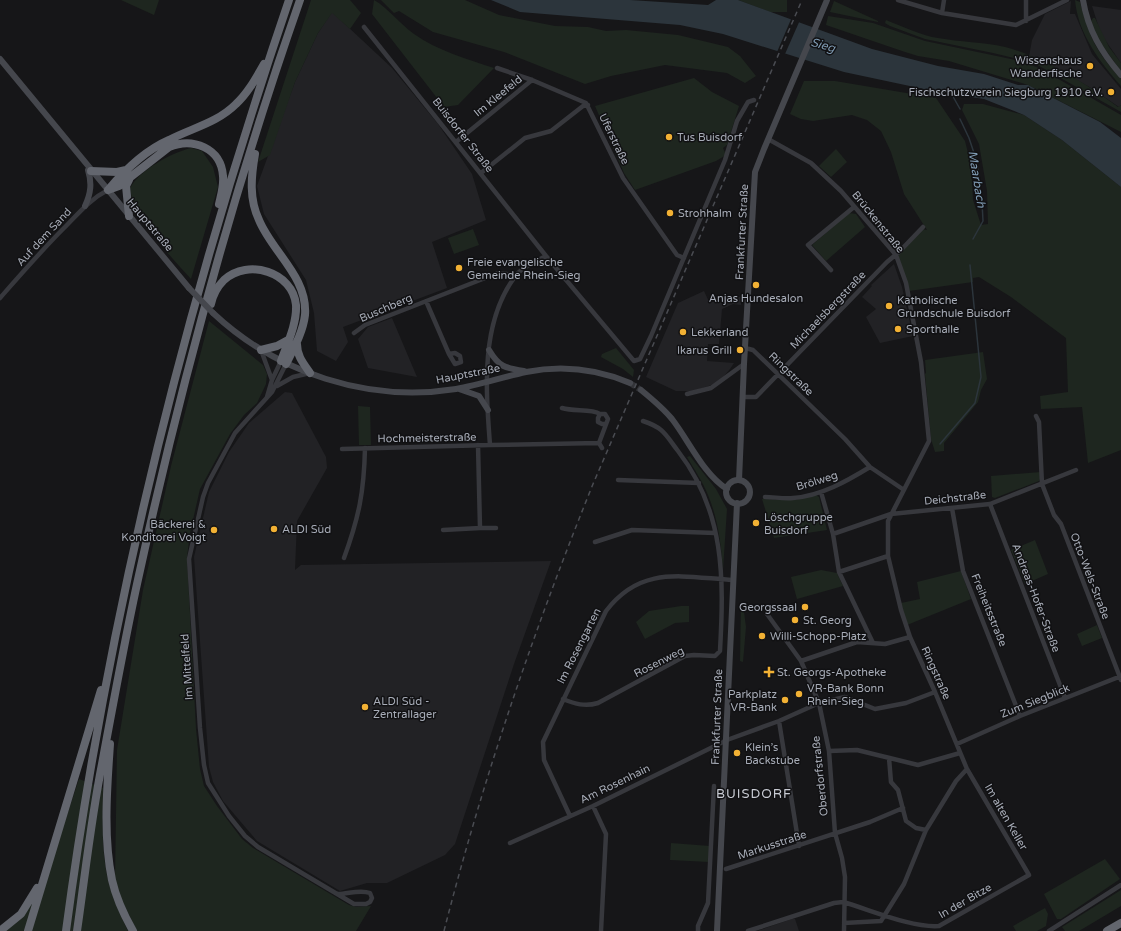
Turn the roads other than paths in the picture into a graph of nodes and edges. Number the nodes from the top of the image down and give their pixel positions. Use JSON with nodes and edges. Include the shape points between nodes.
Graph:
{"nodes":[{"id":1,"x":289,"y":0,"type":"edge"},
{"id":2,"x":300,"y":0,"type":"edge"},
{"id":3,"x":898,"y":0,"type":"edge"},
{"id":4,"x":944,"y":0,"type":"edge"},
{"id":5,"x":1026,"y":0,"type":"edge"},
{"id":6,"x":1067,"y":0,"type":"edge"},
{"id":7,"x":1083,"y":0,"type":"edge"},
{"id":8,"x":826,"y":3,"type":"edge"},
{"id":9,"x":942,"y":13,"type":"junction"},
{"id":10,"x":1026,"y":21,"type":"junction"},
{"id":11,"x":364,"y":27,"type":"dead end"},
{"id":12,"x":273,"y":49,"type":"junction"},
{"id":13,"x":0,"y":59,"type":"edge"},
{"id":14,"x":497,"y":68,"type":"dead end"},
{"id":15,"x":1121,"y":75,"type":"edge"},
{"id":16,"x":532,"y":80,"type":"junction"},
{"id":17,"x":754,"y":100,"type":"dead end"},
{"id":18,"x":588,"y":105,"type":"junction"},
{"id":19,"x":262,"y":114,"type":"junction"},
{"id":20,"x":768,"y":140,"type":"junction"},
{"id":21,"x":456,"y":142,"type":"junction"},
{"id":22,"x":89,"y":169,"type":"junction"},
{"id":23,"x":127,"y":170,"type":"junction"},
{"id":24,"x":481,"y":173,"type":"junction"},
{"id":25,"x":129,"y":179,"type":"junction"},
{"id":26,"x":108,"y":190,"type":"junction"},
{"id":27,"x":85,"y":206,"type":"junction"},
{"id":28,"x":854,"y":206,"type":"junction"},
{"id":29,"x":129,"y":216,"type":"junction"},
{"id":30,"x":923,"y":227,"type":"dead end"},
{"id":31,"x":214,"y":236,"type":"junction"},
{"id":32,"x":896,"y":255,"type":"junction"},
{"id":33,"x":546,"y":256,"type":"junction"},
{"id":34,"x":684,"y":258,"type":"junction"},
{"id":35,"x":831,"y":270,"type":"dead end"},
{"id":36,"x":514,"y":277,"type":"junction"},
{"id":37,"x":0,"y":298,"type":"edge"},
{"id":38,"x":426,"y":301,"type":"junction"},
{"id":39,"x":199,"y":330,"type":"junction"},
{"id":40,"x":354,"y":333,"type":"dead end"},
{"id":41,"x":288,"y":340,"type":"junction"},
{"id":42,"x":297,"y":342,"type":"junction"},
{"id":43,"x":745,"y":348,"type":"junction"},
{"id":44,"x":261,"y":350,"type":"junction"},
{"id":45,"x":489,"y":350,"type":"junction"},
{"id":46,"x":448,"y":354,"type":"dead end"},
{"id":47,"x":284,"y":362,"type":"junction"},
{"id":48,"x":744,"y":364,"type":"junction"},
{"id":49,"x":528,"y":372,"type":"junction"},
{"id":50,"x":310,"y":373,"type":"junction"},
{"id":51,"x":778,"y":375,"type":"junction"},
{"id":52,"x":272,"y":380,"type":"junction"},
{"id":53,"x":487,"y":381,"type":"junction"},
{"id":54,"x":630,"y":384,"type":"tunnel mouth"},
{"id":55,"x":277,"y":386,"type":"junction"},
{"id":56,"x":458,"y":389,"type":"junction"},
{"id":57,"x":641,"y":390,"type":"tunnel mouth"},
{"id":58,"x":687,"y":394,"type":"dead end"},
{"id":59,"x":267,"y":397,"type":"junction"},
{"id":60,"x":743,"y":397,"type":"junction"},
{"id":61,"x":562,"y":408,"type":"dead end"},
{"id":62,"x":488,"y":410,"type":"junction"},
{"id":63,"x":600,"y":414,"type":"junction"},
{"id":64,"x":1036,"y":416,"type":"dead end"},
{"id":65,"x":643,"y":420,"type":"dead end"},
{"id":66,"x":606,"y":424,"type":"junction"},
{"id":67,"x":599,"y":442,"type":"junction"},
{"id":68,"x":478,"y":445,"type":"junction"},
{"id":69,"x":490,"y":445,"type":"junction"},
{"id":70,"x":365,"y":448,"type":"junction"},
{"id":71,"x":602,"y":448,"type":"dead end"},
{"id":72,"x":342,"y":449,"type":"dead end"},
{"id":73,"x":870,"y":467,"type":"junction"},
{"id":74,"x":1076,"y":470,"type":"dead end"},
{"id":75,"x":618,"y":480,"type":"dead end"},
{"id":76,"x":739,"y":480,"type":"junction"},
{"id":77,"x":699,"y":483,"type":"junction"},
{"id":78,"x":1042,"y":484,"type":"junction"},
{"id":79,"x":727,"y":489,"type":"junction"},
{"id":80,"x":904,"y":490,"type":"junction"},
{"id":81,"x":822,"y":492,"type":"junction"},
{"id":82,"x":765,"y":497,"type":"dead end"},
{"id":83,"x":737,"y":503,"type":"junction"},
{"id":84,"x":990,"y":504,"type":"junction"},
{"id":85,"x":952,"y":508,"type":"junction"},
{"id":86,"x":891,"y":514,"type":"junction"},
{"id":87,"x":480,"y":528,"type":"junction"},
{"id":88,"x":496,"y":528,"type":"dead end"},
{"id":89,"x":443,"y":530,"type":"dead end"},
{"id":90,"x":716,"y":533,"type":"junction"},
{"id":91,"x":833,"y":534,"type":"junction"},
{"id":92,"x":595,"y":542,"type":"dead end"},
{"id":93,"x":888,"y":556,"type":"junction"},
{"id":94,"x":344,"y":558,"type":"dead end"},
{"id":95,"x":839,"y":572,"type":"junction"},
{"id":96,"x":722,"y":579,"type":"junction"},
{"id":97,"x":733,"y":580,"type":"junction"},
{"id":98,"x":767,"y":614,"type":"dead end"},
{"id":99,"x":910,"y":637,"type":"junction"},
{"id":100,"x":873,"y":643,"type":"junction"},
{"id":101,"x":113,"y":651,"type":"junction"},
{"id":102,"x":801,"y":661,"type":"junction"},
{"id":103,"x":1121,"y":677,"type":"edge"},
{"id":104,"x":935,"y":692,"type":"junction"},
{"id":105,"x":1065,"y":698,"type":"junction"},
{"id":106,"x":563,"y":699,"type":"junction"},
{"id":107,"x":819,"y":703,"type":"junction"},
{"id":108,"x":113,"y":710,"type":"junction"},
{"id":109,"x":1020,"y":716,"type":"junction"},
{"id":110,"x":779,"y":721,"type":"junction"},
{"id":111,"x":727,"y":740,"type":"junction"},
{"id":112,"x":957,"y":744,"type":"junction"},
{"id":113,"x":829,"y":751,"type":"junction"},
{"id":114,"x":960,"y":753,"type":"junction"},
{"id":115,"x":889,"y":758,"type":"junction"},
{"id":116,"x":967,"y":769,"type":"junction"},
{"id":117,"x":714,"y":786,"type":"dead end"},
{"id":118,"x":592,"y":806,"type":"junction"},
{"id":119,"x":903,"y":808,"type":"junction"},
{"id":120,"x":570,"y":816,"type":"junction"},
{"id":121,"x":926,"y":830,"type":"junction"},
{"id":122,"x":835,"y":833,"type":"junction"},
{"id":123,"x":510,"y":843,"type":"dead end"},
{"id":124,"x":799,"y":846,"type":"junction"},
{"id":125,"x":726,"y":869,"type":"dead end"},
{"id":126,"x":44,"y":875,"type":"junction"},
{"id":127,"x":1029,"y":875,"type":"joint"},
{"id":128,"x":1121,"y":885,"type":"edge"},
{"id":129,"x":338,"y":894,"type":"junction"},
{"id":130,"x":843,"y":902,"type":"junction"},
{"id":131,"x":885,"y":914,"type":"junction"},
{"id":132,"x":844,"y":923,"type":"junction"},
{"id":133,"x":1121,"y":923,"type":"edge"},
{"id":134,"x":77,"y":929,"type":"edge"},
{"id":135,"x":0,"y":931,"type":"edge"},
{"id":136,"x":28,"y":931,"type":"edge"},
{"id":137,"x":66,"y":931,"type":"edge"},
{"id":138,"x":133,"y":931,"type":"edge"},
{"id":139,"x":601,"y":931,"type":"edge"},
{"id":140,"x":698,"y":931,"type":"edge"},
{"id":141,"x":716,"y":931,"type":"edge"},
{"id":142,"x":748,"y":931,"type":"edge"},
{"id":143,"x":844,"y":931,"type":"edge"},
{"id":144,"x":1049,"y":931,"type":"edge"},
{"id":145,"x":1107,"y":931,"type":"edge"}],
"edges":[{"from":1,"to":12,"type":"highway"},
{"from":2,"to":19,"type":"highway"},
{"from":3,"to":9,"type":"street"},
{"from":4,"to":9,"type":"street"},
{"from":5,"to":10,"type":"street"},
{"from":6,"to":10,"type":"street"},
{"from":7,"to":15,"type":"main road","via":[[1085,15],[1095,40]]},
{"from":8,"to":20,"type":"main road","name":"Frankfurter Straße"},
{"from":9,"to":10,"type":"street","via":[[1016,25]]},
{"from":11,"to":21,"type":"street","name":"Buisdorfer Straße"},
{"from":12,"to":23,"type":"highway","via":[[237,104],[204,126],[167,140]]},
{"from":12,"to":31,"type":"highway"},
{"from":13,"to":22,"type":"main road","name":"Hauptstraße"},
{"from":14,"to":16,"type":"street","name":"Uferstraße"},
{"from":16,"to":18,"type":"street","name":"Uferstraße","via":[[583,100]]},
{"from":16,"to":21,"type":"street","name":"Im Kleefeld"},
{"from":17,"to":34,"type":"street","via":[[748,102],[737,121],[725,160]]},
{"from":18,"to":24,"type":"street","via":[[583,106],[551,131],[524,138]]},
{"from":18,"to":34,"type":"street","name":"Uferstraße","via":[[623,178],[677,255]]},
{"from":19,"to":39,"type":"highway"},
{"from":19,"to":42,"type":"highway","via":[[263,123],[251,178],[252,192],[259,220],[267,236],[292,272],[302,292],[305,315]]},
{"from":20,"to":28,"type":"street","name":"Brückenstraße","via":[[811,163]]},
{"from":20,"to":43,"type":"main road","name":"Frankfurter Straße","via":[[758,163],[753,194]]},
{"from":21,"to":24,"type":"street","name":"Buisdorfer Straße"},
{"from":22,"to":23,"type":"highway","via":[[117,172]]},
{"from":22,"to":26,"type":"main road","name":"Hauptstraße"},
{"from":22,"to":27,"type":"main road","via":[[91,194]]},
{"from":23,"to":26,"type":"highway"},
{"from":24,"to":33,"type":"street","name":"Buisdorfer Straße"},
{"from":25,"to":26,"type":"highway"},
{"from":25,"to":29,"type":"highway","via":[[126,186]]},
{"from":25,"to":31,"type":"highway","via":[[169,148],[187,143],[203,146],[216,157],[223,175],[223,189],[214,221]]},
{"from":26,"to":27,"type":"street","name":"Auf dem Sand"},
{"from":26,"to":29,"type":"main road","name":"Hauptstraße"},
{"from":27,"to":37,"type":"street","name":"Auf dem Sand","via":[[33,259]]},
{"from":28,"to":32,"type":"street","name":"Brückenstraße"},
{"from":28,"to":35,"type":"street","via":[[808,245]]},
{"from":29,"to":44,"type":"main road","name":"Hauptstraße","bridge":true,"via":[[213,313]]},
{"from":30,"to":32,"type":"street","name":"Michaelsbergstraße"},
{"from":31,"to":101,"type":"highway","via":[[148,487]]},
{"from":32,"to":51,"type":"street","name":"Michaelsbergstraße","via":[[886,262]]},
{"from":32,"to":80,"type":"street","name":"Brückenstraße","via":[[906,283],[921,362],[929,441]]},
{"from":33,"to":34,"type":"street","name":"Buisdorfer Straße","via":[[634,361],[640,359],[646,349]]},
{"from":33,"to":36,"type":"street","via":[[524,268]]},
{"from":36,"to":38,"type":"street","name":"Buschberg","via":[[498,273]]},
{"from":36,"to":45,"type":"street","via":[[497,311]]},
{"from":38,"to":40,"type":"street","name":"Buschberg","via":[[365,325]]},
{"from":38,"to":46,"type":"street","name":"Buschberg"},
{"from":39,"to":41,"type":"highway","via":[[213,297],[224,280],[232,274],[254,269],[275,274],[293,294],[296,314]]},
{"from":39,"to":108,"type":"highway","via":[[159,484]]},
{"from":41,"to":44,"type":"highway"},
{"from":41,"to":47,"type":"highway"},
{"from":42,"to":47,"type":"highway"},
{"from":42,"to":50,"type":"highway","via":[[300,360]]},
{"from":43,"to":48,"type":"main road","name":"Frankfurter Straße"},
{"from":43,"to":51,"type":"street","name":"Ringstraße","via":[[753,350]]},
{"from":44,"to":47,"type":"main road","name":"Hauptstraße"},
{"from":44,"to":52,"type":"street"},
{"from":45,"to":49,"type":"main road","via":[[502,366]]},
{"from":45,"to":53,"type":"street"},
{"from":47,"to":50,"type":"main road","name":"Hauptstraße"},
{"from":47,"to":52,"type":"street","name":"Im Mittelfeld"},
{"from":47,"to":55,"type":"street","name":"Im Mittelfeld"},
{"from":48,"to":58,"type":"street","via":[[711,388]]},
{"from":48,"to":60,"type":"main road","name":"Frankfurter Straße"},
{"from":49,"to":53,"type":"main road","name":"Hauptstraße"},
{"from":49,"to":54,"type":"main road","name":"Hauptstraße","via":[[561,369],[596,371]]},
{"from":50,"to":55,"type":"street","via":[[293,377]]},
{"from":50,"to":56,"type":"main road","name":"Hauptstraße","via":[[352,387],[408,393]]},
{"from":51,"to":60,"type":"street","name":"Michaelsbergstraße","via":[[756,397]]},
{"from":51,"to":73,"type":"street","name":"Ringstraße","via":[[845,439]]},
{"from":52,"to":59,"type":"street","name":"Im Mittelfeld"},
{"from":53,"to":56,"type":"main road","name":"Hauptstraße"},
{"from":53,"to":62,"type":"street","name":"Hochmeisterstraße"},
{"from":55,"to":59,"type":"street","name":"Im Mittelfeld"},
{"from":56,"to":62,"type":"main road","via":[[479,396]]},
{"from":57,"to":79,"type":"main road","via":[[659,404],[710,473]]},
{"from":59,"to":129,"type":"street","name":"Im Mittelfeld","via":[[235,433],[208,482],[190,554],[189,572],[204,765],[208,783],[220,804],[245,836],[258,847]]},
{"from":60,"to":76,"type":"main road","name":"Frankfurter Straße"},
{"from":61,"to":63,"type":"street","via":[[571,411],[595,410]]},
{"from":62,"to":69,"type":"street","name":"Hochmeisterstraße"},
{"from":63,"to":66,"type":"street","via":[[598,422]]},
{"from":63,"to":66,"type":"street","via":[[608,416]]},
{"from":64,"to":78,"type":"street","via":[[1039,422]]},
{"from":65,"to":77,"type":"street","name":"Rosenweg","via":[[659,426],[684,458]]},
{"from":66,"to":67,"type":"street"},
{"from":67,"to":69,"type":"street","name":"Hochmeisterstraße"},
{"from":67,"to":71,"type":"street"},
{"from":68,"to":69,"type":"street","name":"Hochmeisterstraße"},
{"from":68,"to":70,"type":"street","name":"Hochmeisterstraße"},
{"from":68,"to":87,"type":"street"},
{"from":70,"to":72,"type":"street","name":"Hochmeisterstraße"},
{"from":70,"to":94,"type":"street","name":"Hochmeisterstraße","via":[[360,510]]},
{"from":73,"to":80,"type":"street","name":"Ringstraße"},
{"from":73,"to":81,"type":"street","name":"Brölweg","via":[[846,482]]},
{"from":74,"to":78,"type":"street","name":"Deichstraße"},
{"from":75,"to":77,"type":"street"},
{"from":76,"to":79,"type":"main road","via":[[730,483]]},
{"from":76,"to":83,"type":"main road","via":[[746,483],[750,494],[746,500]]},
{"from":77,"to":90,"type":"street","name":"Rosenweg","via":[[709,504]]},
{"from":78,"to":84,"type":"street","name":"Deichstraße"},
{"from":78,"to":103,"type":"street","name":"Otto-Wels-Straße","via":[[1054,515],[1061,524]]},
{"from":79,"to":83,"type":"main road","via":[[730,500]]},
{"from":80,"to":86,"type":"street","name":"Ringstraße"},
{"from":81,"to":82,"type":"street","name":"Brölweg","via":[[793,498]]},
{"from":81,"to":91,"type":"street"},
{"from":83,"to":97,"type":"main road","name":"Frankfurter Straße"},
{"from":84,"to":85,"type":"street","name":"Deichstraße"},
{"from":84,"to":105,"type":"street","name":"Andreas-Hofer-Straße"},
{"from":85,"to":86,"type":"street","name":"Deichstraße"},
{"from":85,"to":109,"type":"street","name":"Freiheitsstraße","via":[[963,571]]},
{"from":86,"to":91,"type":"street","name":"Deichstraße"},
{"from":86,"to":93,"type":"street","name":"Ringstraße","via":[[888,520]]},
{"from":87,"to":88,"type":"street"},
{"from":87,"to":89,"type":"street"},
{"from":90,"to":92,"type":"street","via":[[632,530]]},
{"from":90,"to":96,"type":"street","name":"Rosenweg"},
{"from":91,"to":95,"type":"street"},
{"from":93,"to":95,"type":"street"},
{"from":93,"to":99,"type":"street","name":"Ringstraße"},
{"from":95,"to":100,"type":"street"},
{"from":96,"to":97,"type":"street","name":"Im Rosengarten"},
{"from":96,"to":106,"type":"street","name":"Im Rosengarten","via":[[660,577],[627,589],[606,611]]},
{"from":96,"to":106,"type":"street","name":"Rosenweg","via":[[723,605],[718,654],[685,656],[588,706]]},
{"from":97,"to":111,"type":"main road","name":"Frankfurter Straße"},
{"from":98,"to":102,"type":"street","name":"Oberdorfstraße"},
{"from":99,"to":100,"type":"street","via":[[885,644]]},
{"from":99,"to":104,"type":"street","name":"Ringstraße"},
{"from":100,"to":102,"type":"street","via":[[857,642]]},
{"from":101,"to":126,"type":"highway"},
{"from":101,"to":137,"type":"highway","via":[[91,763]]},
{"from":102,"to":107,"type":"street","name":"Oberdorfstraße"},
{"from":103,"to":105,"type":"street","name":"Zum Siegblick"},
{"from":104,"to":107,"type":"street","name":"Am Rosenhain","via":[[906,703],[875,709],[845,697]]},
{"from":104,"to":112,"type":"street","name":"Ringstraße"},
{"from":105,"to":109,"type":"street","name":"Zum Siegblick"},
{"from":106,"to":120,"type":"street","name":"Im Rosengarten","via":[[545,736],[542,750],[544,760]]},
{"from":107,"to":110,"type":"street","name":"Am Rosenhain"},
{"from":107,"to":113,"type":"street","name":"Oberdorfstraße"},
{"from":108,"to":134,"type":"highway"},
{"from":108,"to":138,"type":"highway","via":[[108,782],[109,861],[115,893]]},
{"from":109,"to":112,"type":"street","name":"Zum Siegblick"},
{"from":110,"to":111,"type":"street","name":"Am Rosenhain"},
{"from":110,"to":124,"type":"street"},
{"from":111,"to":118,"type":"street","name":"Am Rosenhain"},
{"from":111,"to":141,"type":"main road","name":"Frankfurter Straße"},
{"from":112,"to":114,"type":"street","name":"Ringstraße"},
{"from":113,"to":115,"type":"street","via":[[857,750]]},
{"from":113,"to":122,"type":"street","name":"Oberdorfstraße"},
{"from":114,"to":115,"type":"street","via":[[918,765]]},
{"from":114,"to":116,"type":"street","name":"Ringstraße"},
{"from":115,"to":119,"type":"street","via":[[891,782],[898,790]]},
{"from":116,"to":121,"type":"street","via":[[956,781]]},
{"from":116,"to":127,"type":"street","name":"Im alten Keller"},
{"from":117,"to":140,"type":"street","via":[[708,903]]},
{"from":118,"to":120,"type":"street","name":"Am Rosenhain"},
{"from":118,"to":139,"type":"street","via":[[606,834]]},
{"from":119,"to":121,"type":"street","via":[[906,821],[916,828]]},
{"from":119,"to":122,"type":"street","name":"Markusstraße"},
{"from":120,"to":123,"type":"street","name":"Am Rosenhain"},
{"from":121,"to":131,"type":"street","via":[[904,884]]},
{"from":122,"to":124,"type":"street","name":"Markusstraße"},
{"from":122,"to":130,"type":"street","name":"Oberdorfstraße","via":[[845,877]]},
{"from":124,"to":125,"type":"street","name":"Markusstraße"},
{"from":126,"to":135,"type":"highway","via":[[21,914]]},
{"from":126,"to":136,"type":"highway"},
{"from":127,"to":131,"type":"street","name":"In der Bitze","via":[[939,926],[927,927]]},
{"from":128,"to":144,"type":"street"},
{"from":129,"to":129,"type":"street","name":"Im Mittelfeld","via":[[354,904],[366,904],[372,898],[370,893],[364,890]]},
{"from":130,"to":131,"type":"street"},
{"from":130,"to":132,"type":"street","name":"Oberdorfstraße"},
{"from":130,"to":142,"type":"street"},
{"from":131,"to":132,"type":"street","via":[[881,921]]},
{"from":132,"to":143,"type":"street","name":"Oberdorfstraße"},
{"from":133,"to":145,"type":"highway"}]}
